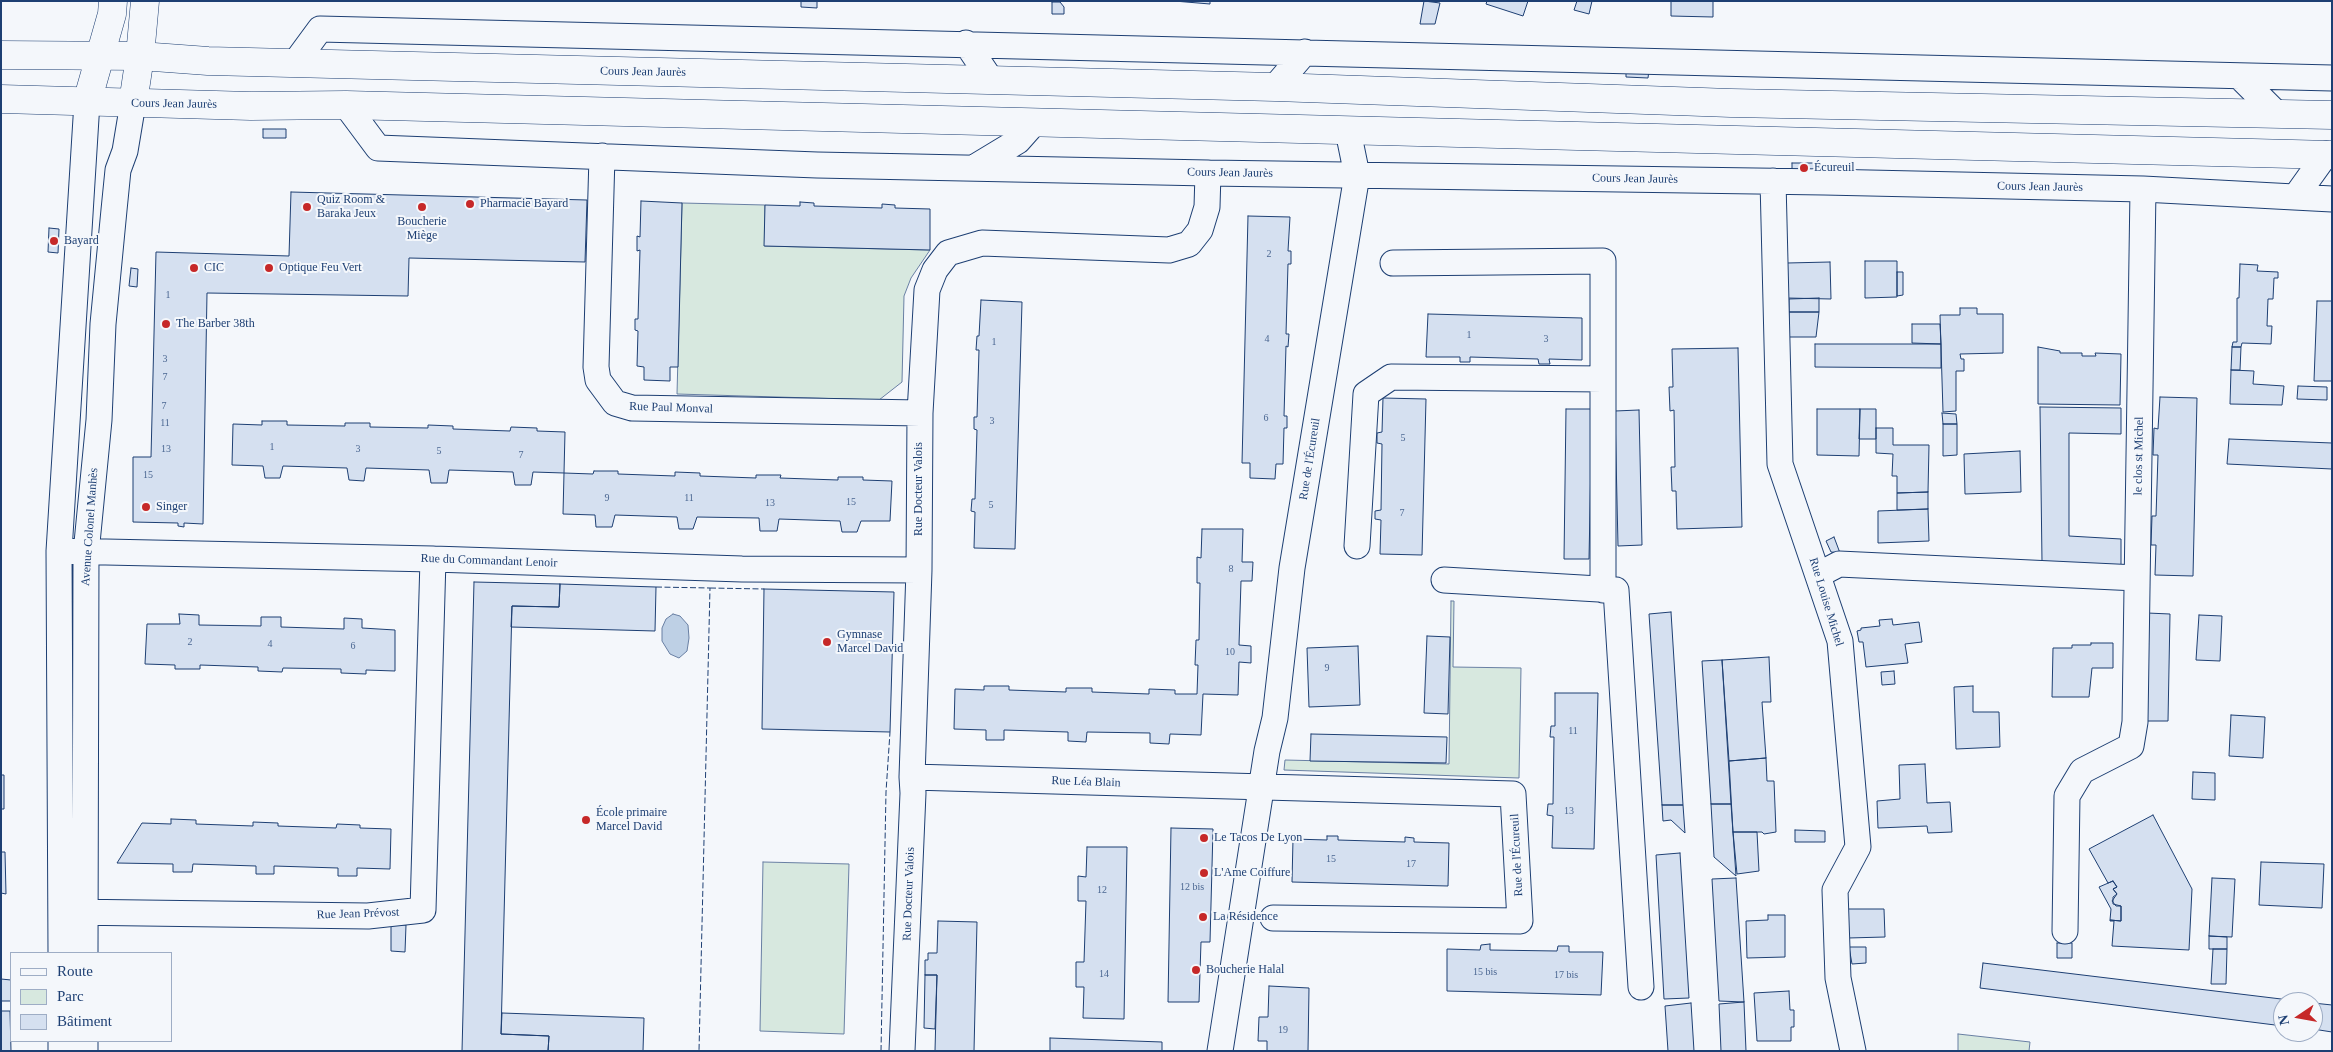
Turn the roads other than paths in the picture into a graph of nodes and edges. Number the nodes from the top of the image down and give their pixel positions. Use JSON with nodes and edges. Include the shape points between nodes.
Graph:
{"nodes":[{"id":1,"x":113,"y":1,"type":"edge"},
{"id":2,"x":145,"y":1,"type":"edge"},
{"id":3,"x":966,"y":43,"type":"junction"},
{"id":4,"x":1306,"y":52,"type":"junction"},
{"id":5,"x":1,"y":55,"type":"edge"},
{"id":6,"x":99,"y":55,"type":"junction"},
{"id":7,"x":140,"y":56,"type":"junction"},
{"id":8,"x":295,"y":63,"type":"junction"},
{"id":9,"x":2240,"y":77,"type":"junction"},
{"id":10,"x":2332,"y":78,"type":"edge"},
{"id":11,"x":991,"y":80,"type":"junction"},
{"id":12,"x":1276,"y":87,"type":"junction"},
{"id":13,"x":1,"y":99,"type":"edge"},
{"id":14,"x":87,"y":102,"type":"junction"},
{"id":15,"x":133,"y":103,"type":"junction"},
{"id":16,"x":346,"y":105,"type":"junction"},
{"id":17,"x":2276,"y":113,"type":"junction"},
{"id":18,"x":2332,"y":114,"type":"edge"},
{"id":19,"x":1034,"y":123,"type":"junction"},
{"id":20,"x":1348,"y":131,"type":"junction"},
{"id":21,"x":2329,"y":154,"type":"edge"},
{"id":22,"x":602,"y":156,"type":"junction"},
{"id":23,"x":975,"y":167,"type":"junction"},
{"id":24,"x":1208,"y":173,"type":"junction"},
{"id":25,"x":1357,"y":175,"type":"junction"},
{"id":26,"x":1773,"y":181,"type":"junction"},
{"id":27,"x":2143,"y":189,"type":"junction"},
{"id":28,"x":2296,"y":196,"type":"junction"},
{"id":29,"x":2332,"y":199,"type":"edge"},
{"id":30,"x":1393,"y":263,"type":"dead end"},
{"id":31,"x":1604,"y":379,"type":"junction"},
{"id":32,"x":920,"y":413,"type":"junction"},
{"id":33,"x":1357,"y":546,"type":"dead end"},
{"id":34,"x":59,"y":551,"type":"junction"},
{"id":35,"x":86,"y":553,"type":"junction"},
{"id":36,"x":433,"y":559,"type":"junction"},
{"id":37,"x":919,"y":570,"type":"junction"},
{"id":38,"x":1818,"y":575,"type":"junction"},
{"id":39,"x":2137,"y":578,"type":"junction"},
{"id":40,"x":1444,"y":580,"type":"dead end"},
{"id":41,"x":1603,"y":590,"type":"junction"},
{"id":42,"x":912,"y":777,"type":"junction"},
{"id":43,"x":1261,"y":788,"type":"junction"},
{"id":44,"x":73,"y":912,"type":"junction"},
{"id":45,"x":1273,"y":918,"type":"dead end"},
{"id":46,"x":2064,"y":932,"type":"dead end"},
{"id":47,"x":61,"y":952,"type":"edge"},
{"id":48,"x":85,"y":952,"type":"edge"},
{"id":49,"x":1641,"y":987,"type":"dead end"},
{"id":50,"x":902,"y":1051,"type":"edge"},
{"id":51,"x":1220,"y":1051,"type":"edge"},
{"id":52,"x":1853,"y":1051,"type":"edge"}],
"edges":[{"from":1,"to":6,"type":"main road"},
{"from":2,"to":7,"type":"main road"},
{"from":3,"to":4,"type":"street"},
{"from":3,"to":8,"type":"street","via":[[320,29]]},
{"from":3,"to":11,"type":"street"},
{"from":4,"to":9,"type":"street"},
{"from":4,"to":12,"type":"street"},
{"from":5,"to":6,"type":"main road","name":"Cours Jean Jaurès"},
{"from":6,"to":7,"type":"main road","name":"Cours Jean Jaurès"},
{"from":6,"to":14,"type":"main road"},
{"from":7,"to":8,"type":"main road","name":"Cours Jean Jaurès"},
{"from":7,"to":15,"type":"main road"},
{"from":8,"to":11,"type":"main road","name":"Cours Jean Jaurès"},
{"from":9,"to":10,"type":"street"},
{"from":9,"to":17,"type":"street"},
{"from":11,"to":12,"type":"main road","name":"Cours Jean Jaurès"},
{"from":12,"to":17,"type":"main road","name":"Cours Jean Jaurès","via":[[1731,103]]},
{"from":13,"to":14,"type":"main road","name":"Cours Jean Jaurès"},
{"from":14,"to":15,"type":"main road","name":"Cours Jean Jaurès"},
{"from":14,"to":34,"type":"street","name":"Avenue Colonel Manhès"},
{"from":15,"to":16,"type":"main road","name":"Cours Jean Jaurès"},
{"from":15,"to":35,"type":"street","name":"Avenue Colonel Manhès","via":[[125,151],[118,170]]},
{"from":16,"to":19,"type":"main road","name":"Cours Jean Jaurès"},
{"from":16,"to":22,"type":"street","name":"Cours Jean Jaurès","via":[[378,148]]},
{"from":17,"to":18,"type":"main road","name":"Cours Jean Jaurès"},
{"from":19,"to":20,"type":"main road","name":"Cours Jean Jaurès"},
{"from":19,"to":23,"type":"street","via":[[1018,140]]},
{"from":20,"to":21,"type":"main road","name":"Cours Jean Jaurès"},
{"from":20,"to":25,"type":"street","name":"Rue de l'Écureuil"},
{"from":21,"to":28,"type":"street","name":"Cours Jean Jaurès"},
{"from":22,"to":23,"type":"street","name":"Cours Jean Jaurès","via":[[817,165]]},
{"from":22,"to":32,"type":"street","name":"Rue Paul Monval","via":[[596,367],[598,380],[615,404],[632,408]]},
{"from":23,"to":24,"type":"street","name":"Cours Jean Jaurès"},
{"from":24,"to":25,"type":"street","name":"Cours Jean Jaurès"},
{"from":24,"to":32,"type":"street","name":"Rue Docteur Valois","via":[[1207,208],[1200,230],[1189,244],[1169,250],[982,243],[948,254],[935,270],[927,290]]},
{"from":25,"to":26,"type":"street","name":"Cours Jean Jaurès"},
{"from":25,"to":43,"type":"street","name":"Rue de l'Écureuil","via":[[1292,568],[1275,718]]},
{"from":26,"to":27,"type":"street","name":"Cours Jean Jaurès"},
{"from":26,"to":38,"type":"street","name":"Rue Louise Michel","via":[[1780,464]]},
{"from":27,"to":28,"type":"street","name":"Cours Jean Jaurès"},
{"from":27,"to":39,"type":"street","name":"le clos st Michel"},
{"from":28,"to":29,"type":"street","name":"Cours Jean Jaurès"},
{"from":30,"to":31,"type":"street","via":[[1603,261]]},
{"from":31,"to":33,"type":"street","via":[[1391,377],[1366,394]]},
{"from":31,"to":41,"type":"street"},
{"from":32,"to":37,"type":"street","name":"Rue Docteur Valois"},
{"from":34,"to":35,"type":"street","name":"Rue du Commandant Lenoir"},
{"from":34,"to":44,"type":"street","name":"Avenue Colonel Manhès"},
{"from":35,"to":36,"type":"street","name":"Rue du Commandant Lenoir"},
{"from":35,"to":44,"type":"street","name":"Avenue Colonel Manhès"},
{"from":36,"to":37,"type":"street","name":"Rue du Commandant Lenoir","via":[[742,569]]},
{"from":36,"to":44,"type":"street","name":"Rue Jean Prévost","via":[[424,910],[368,916]]},
{"from":37,"to":42,"type":"street","name":"Rue Docteur Valois"},
{"from":38,"to":39,"type":"street","via":[[1839,564]]},
{"from":38,"to":52,"type":"street","name":"Rue Louise Michel","via":[[1840,641],[1858,847],[1835,890],[1838,978]]},
{"from":39,"to":46,"type":"street","name":"le clos st Michel","via":[[2135,722],[2131,746],[2082,771],[2067,796]]},
{"from":40,"to":41,"type":"street"},
{"from":41,"to":49,"type":"street","via":[[1616,590]]},
{"from":42,"to":43,"type":"street","name":"Rue Léa Blain"},
{"from":42,"to":50,"type":"street","name":"Rue Docteur Valois"},
{"from":43,"to":45,"type":"street","name":"Rue de l'Écureuil","via":[[1514,794],[1520,921]]},
{"from":43,"to":51,"type":"street","name":"Rue de l'Écureuil"},
{"from":44,"to":47,"type":"street","name":"Avenue Colonel Manhès"},
{"from":44,"to":48,"type":"street","name":"Avenue Colonel Manhès"}]}
